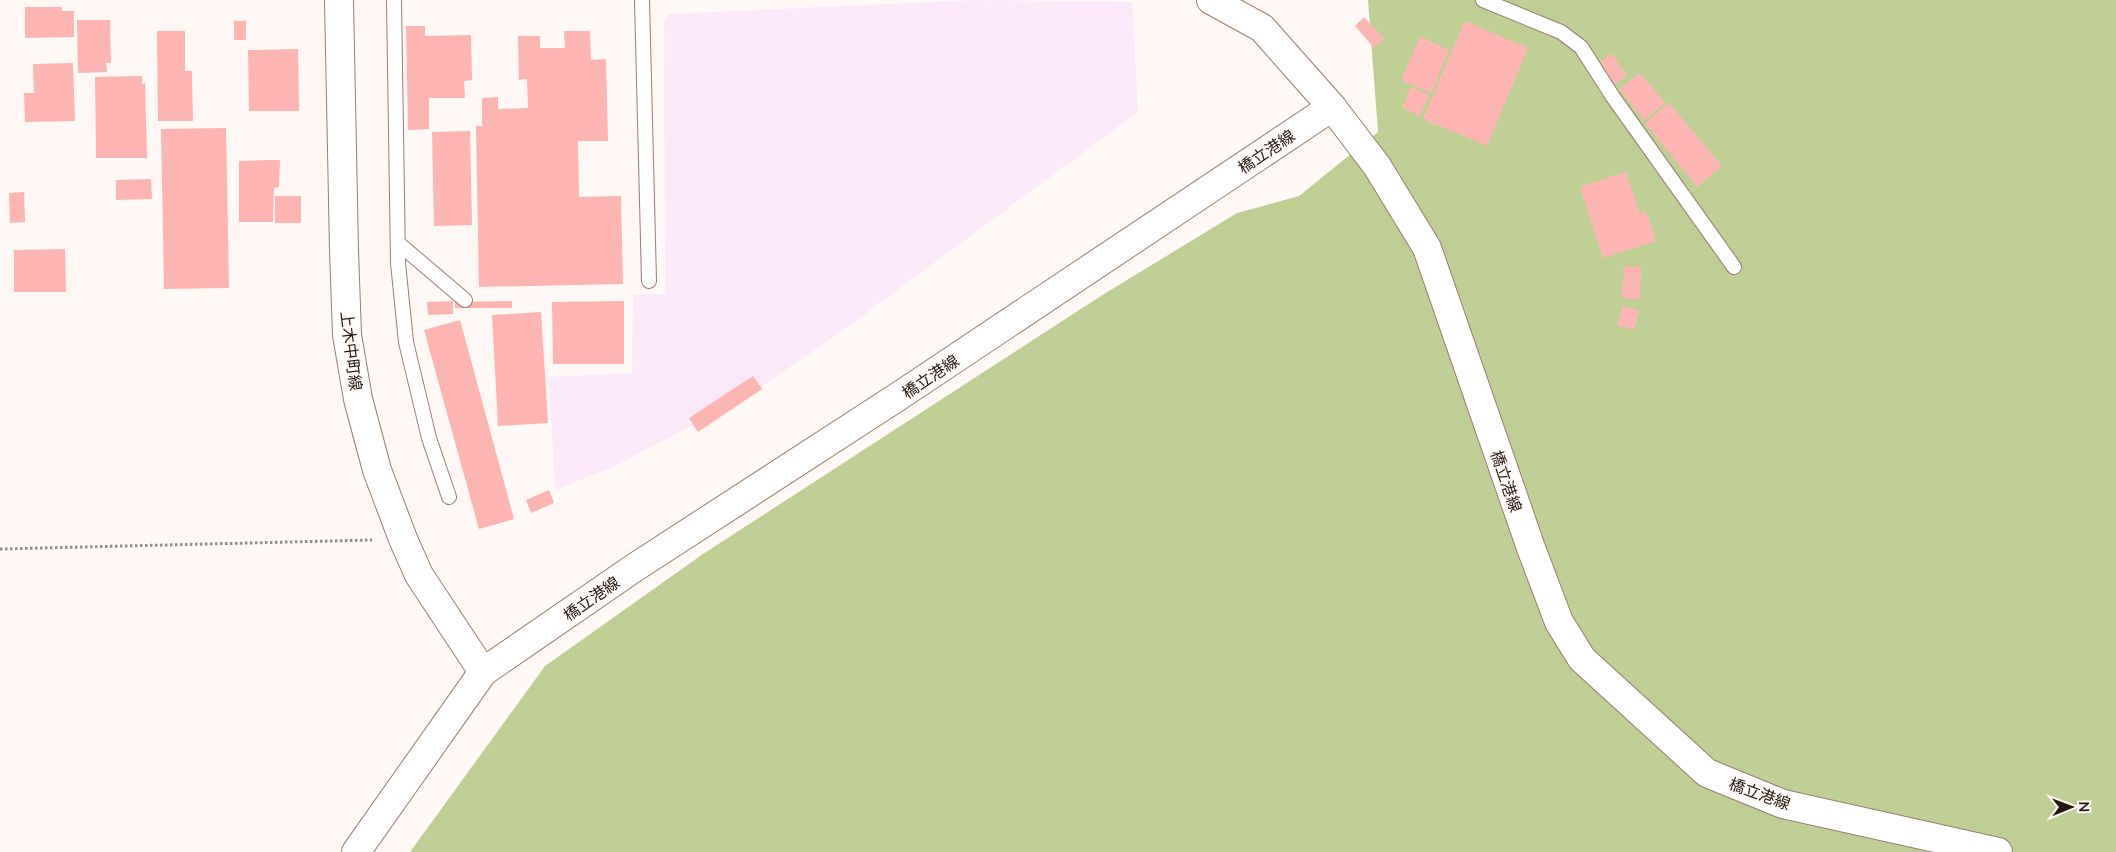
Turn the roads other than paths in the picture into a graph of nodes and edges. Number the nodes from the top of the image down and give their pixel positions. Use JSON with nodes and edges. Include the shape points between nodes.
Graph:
{"nodes":[{"id":1,"x":339,"y":0,"type":"edge"},
{"id":2,"x":394,"y":0,"type":"edge"},
{"id":3,"x":642,"y":0,"type":"edge"},
{"id":4,"x":1212,"y":0,"type":"edge"},
{"id":5,"x":1482,"y":0,"type":"edge"},
{"id":6,"x":1332,"y":107,"type":"junction"},
{"id":7,"x":398,"y":243,"type":"junction"},
{"id":8,"x":1734,"y":267,"type":"dead end"},
{"id":9,"x":649,"y":281,"type":"dead end"},
{"id":10,"x":465,"y":300,"type":"dead end"},
{"id":11,"x":449,"y":497,"type":"dead end"},
{"id":12,"x":484,"y":672,"type":"junction"},
{"id":13,"x":356,"y":852,"type":"edge"},
{"id":14,"x":1998,"y":852,"type":"edge"}],
"edges":[{"from":1,"to":12,"type":"main road","name":"上木中町線","via":[[347,335],[358,399],[377,470],[419,575]]},
{"from":2,"to":7,"type":"lane"},
{"from":3,"to":9,"type":"lane"},
{"from":4,"to":6,"type":"main road","via":[[1262,28]]},
{"from":5,"to":8,"type":"lane","via":[[1561,32],[1580,47]]},
{"from":6,"to":12,"type":"main road","name":"橋立港線","via":[[634,568]]},
{"from":6,"to":14,"type":"main road","name":"橋立港線","via":[[1377,166],[1427,248],[1531,548],[1559,622],[1582,659],[1707,773],[1783,804]]},
{"from":7,"to":10,"type":"lane"},
{"from":7,"to":11,"type":"lane","via":[[406,342],[429,438]]},
{"from":12,"to":13,"type":"main road","name":"橋立港線"}]}
